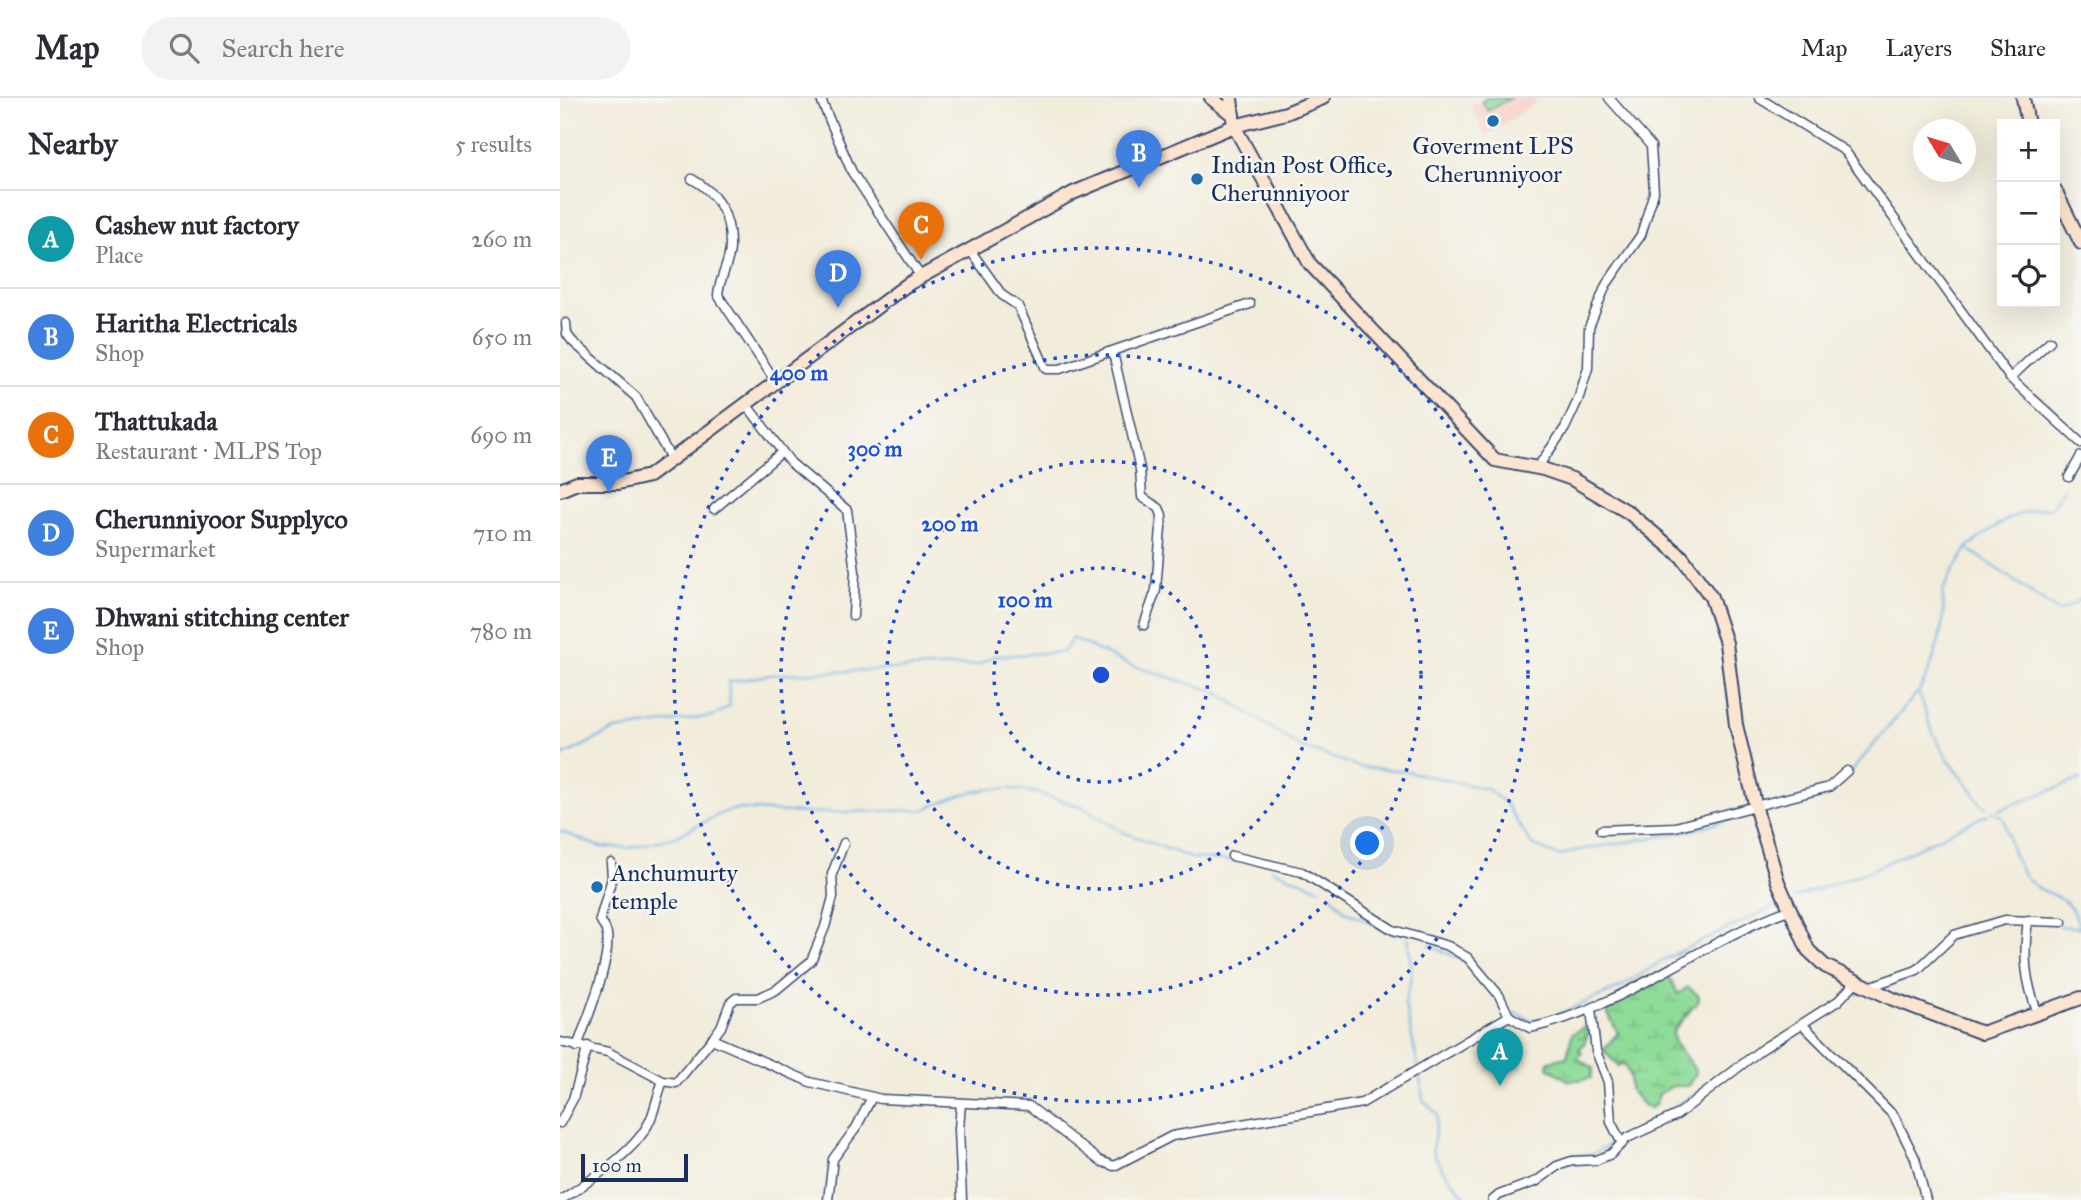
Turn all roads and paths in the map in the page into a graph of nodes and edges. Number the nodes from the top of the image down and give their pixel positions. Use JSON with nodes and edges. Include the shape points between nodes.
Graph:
{"nodes":[{"id":1,"x":1211,"y":98,"type":"edge"},
{"id":2,"x":1231,"y":98,"type":"edge"},
{"id":3,"x":1323,"y":98,"type":"edge"},
{"id":4,"x":1609,"y":98,"type":"edge"},
{"id":5,"x":1759,"y":98,"type":"edge"},
{"id":6,"x":2024,"y":98,"type":"edge"},
{"id":7,"x":822,"y":99,"type":"edge"},
{"id":8,"x":2027,"y":119,"type":"edge"},
{"id":9,"x":1233,"y":121,"type":"junction"},
{"id":10,"x":692,"y":180,"type":"dead end"},
{"id":11,"x":2060,"y":200,"type":"edge"},
{"id":12,"x":2081,"y":243,"type":"edge"},
{"id":13,"x":970,"y":250,"type":"junction"},
{"id":14,"x":921,"y":278,"type":"junction"},
{"id":15,"x":1251,"y":304,"type":"dead end"},
{"id":16,"x":566,"y":323,"type":"dead end"},
{"id":17,"x":2050,"y":341,"type":"dead end"},
{"id":18,"x":1109,"y":352,"type":"junction"},
{"id":19,"x":2010,"y":377,"type":"junction"},
{"id":20,"x":776,"y":382,"type":"junction"},
{"id":21,"x":746,"y":404,"type":"junction"},
{"id":22,"x":2081,"y":443,"type":"edge"},
{"id":23,"x":782,"y":452,"type":"junction"},
{"id":24,"x":2081,"y":456,"type":"edge"},
{"id":25,"x":672,"y":460,"type":"junction"},
{"id":26,"x":1537,"y":468,"type":"junction"},
{"id":27,"x":2069,"y":477,"type":"dead end"},
{"id":28,"x":560,"y":479,"type":"edge"},
{"id":29,"x":577,"y":483,"type":"junction"},
{"id":30,"x":560,"y":490,"type":"edge"},
{"id":31,"x":713,"y":509,"type":"dead end"},
{"id":32,"x":853,"y":616,"type":"dead end"},
{"id":33,"x":1144,"y":625,"type":"dead end"},
{"id":34,"x":1847,"y":771,"type":"dead end"},
{"id":35,"x":1755,"y":805,"type":"junction"},
{"id":36,"x":1601,"y":830,"type":"dead end"},
{"id":37,"x":844,"y":843,"type":"dead end"},
{"id":38,"x":1232,"y":856,"type":"dead end"},
{"id":39,"x":611,"y":863,"type":"dead end"},
{"id":40,"x":1791,"y":909,"type":"junction"},
{"id":41,"x":2028,"y":920,"type":"junction"},
{"id":42,"x":2062,"y":922,"type":"dead end"},
{"id":43,"x":1863,"y":984,"type":"junction"},
{"id":44,"x":2081,"y":998,"type":"edge"},
{"id":45,"x":1591,"y":1009,"type":"junction"},
{"id":46,"x":2038,"y":1014,"type":"junction"},
{"id":47,"x":1510,"y":1016,"type":"junction"},
{"id":48,"x":1802,"y":1024,"type":"junction"},
{"id":49,"x":712,"y":1039,"type":"junction"},
{"id":50,"x":560,"y":1042,"type":"edge"},
{"id":51,"x":588,"y":1046,"type":"junction"},
{"id":52,"x":577,"y":1047,"type":"junction"},
{"id":53,"x":663,"y":1081,"type":"junction"},
{"id":54,"x":872,"y":1097,"type":"junction"},
{"id":55,"x":961,"y":1103,"type":"junction"},
{"id":56,"x":560,"y":1123,"type":"edge"},
{"id":57,"x":1622,"y":1144,"type":"junction"},
{"id":58,"x":561,"y":1200,"type":"edge"},
{"id":59,"x":828,"y":1200,"type":"edge"},
{"id":60,"x":962,"y":1200,"type":"edge"},
{"id":61,"x":1493,"y":1200,"type":"edge"},
{"id":62,"x":1926,"y":1200,"type":"edge"}],
"edges":[{"from":1,"to":9,"type":"street"},
{"from":2,"to":9,"type":"street"},
{"from":3,"to":9,"type":"street","via":[[1286,113]]},
{"from":4,"to":26,"type":"street","via":[[1651,145],[1654,191],[1641,234],[1606,285],[1589,327],[1588,368],[1578,400]]},
{"from":5,"to":19,"type":"street","via":[[1845,151]]},
{"from":6,"to":8,"type":"street"},
{"from":7,"to":14,"type":"street","via":[[852,172]]},
{"from":9,"to":13,"type":"street","via":[[1073,193]]},
{"from":9,"to":26,"type":"street","via":[[1310,264],[1495,460]]},
{"from":10,"to":20,"type":"street","via":[[714,194],[725,217],[730,248],[718,295]]},
{"from":11,"to":12,"type":"street"},
{"from":13,"to":14,"type":"street"},
{"from":13,"to":18,"type":"street","via":[[1002,295],[1018,306],[1046,369],[1060,369]]},
{"from":14,"to":20,"type":"street"},
{"from":15,"to":18,"type":"street"},
{"from":16,"to":25,"type":"street","via":[[567,334],[579,348],[636,397]]},
{"from":17,"to":19,"type":"street"},
{"from":18,"to":33,"type":"street","via":[[1117,368],[1140,469],[1142,497],[1159,508],[1161,515],[1156,590]]},
{"from":19,"to":22,"type":"street"},
{"from":20,"to":21,"type":"street"},
{"from":21,"to":23,"type":"street"},
{"from":21,"to":25,"type":"street"},
{"from":23,"to":31,"type":"street"},
{"from":23,"to":32,"type":"street","via":[[847,510],[855,572]]},
{"from":24,"to":27,"type":"street"},
{"from":25,"to":29,"type":"street","via":[[649,476],[618,483]]},
{"from":26,"to":35,"type":"street","via":[[1572,479],[1628,512],[1682,558],[1711,597],[1726,643],[1735,725]]},
{"from":28,"to":29,"type":"street"},
{"from":29,"to":30,"type":"street"},
{"from":34,"to":35,"type":"street","via":[[1829,787]]},
{"from":35,"to":36,"type":"street","via":[[1675,827]]},
{"from":35,"to":40,"type":"street"},
{"from":37,"to":49,"type":"street","via":[[832,874],[833,897],[825,927],[811,961],[776,990],[730,1003]]},
{"from":38,"to":47,"type":"street","via":[[1302,872],[1393,930],[1448,946],[1468,958]]},
{"from":39,"to":52,"type":"street","via":[[612,878],[600,919],[607,930],[607,947]]},
{"from":40,"to":43,"type":"street","via":[[1808,950],[1825,966]]},
{"from":40,"to":45,"type":"street","via":[[1756,922]]},
{"from":41,"to":42,"type":"street"},
{"from":41,"to":43,"type":"street","via":[[2005,920],[1954,935],[1917,970]]},
{"from":41,"to":46,"type":"street","via":[[2025,978]]},
{"from":43,"to":46,"type":"street","via":[[1982,1033]]},
{"from":43,"to":48,"type":"street"},
{"from":44,"to":46,"type":"street"},
{"from":45,"to":47,"type":"street","via":[[1530,1028]]},
{"from":45,"to":57,"type":"street","via":[[1596,1051],[1608,1082],[1611,1122]]},
{"from":47,"to":55,"type":"street","via":[[1362,1102],[1172,1136],[1114,1166],[1100,1161],[1029,1106]]},
{"from":48,"to":57,"type":"street","via":[[1677,1115]]},
{"from":48,"to":62,"type":"street","via":[[1894,1116],[1917,1165]]},
{"from":49,"to":53,"type":"street","via":[[676,1083]]},
{"from":49,"to":54,"type":"street","via":[[810,1082]]},
{"from":50,"to":52,"type":"street"},
{"from":51,"to":52,"type":"street"},
{"from":51,"to":53,"type":"street"},
{"from":51,"to":56,"type":"street","via":[[573,1099]]},
{"from":53,"to":58,"type":"street","via":[[639,1139]]},
{"from":54,"to":55,"type":"street"},
{"from":54,"to":59,"type":"street","via":[[833,1159]]},
{"from":55,"to":60,"type":"street"},
{"from":57,"to":61,"type":"street","via":[[1604,1158],[1557,1166],[1537,1181]]}]}
